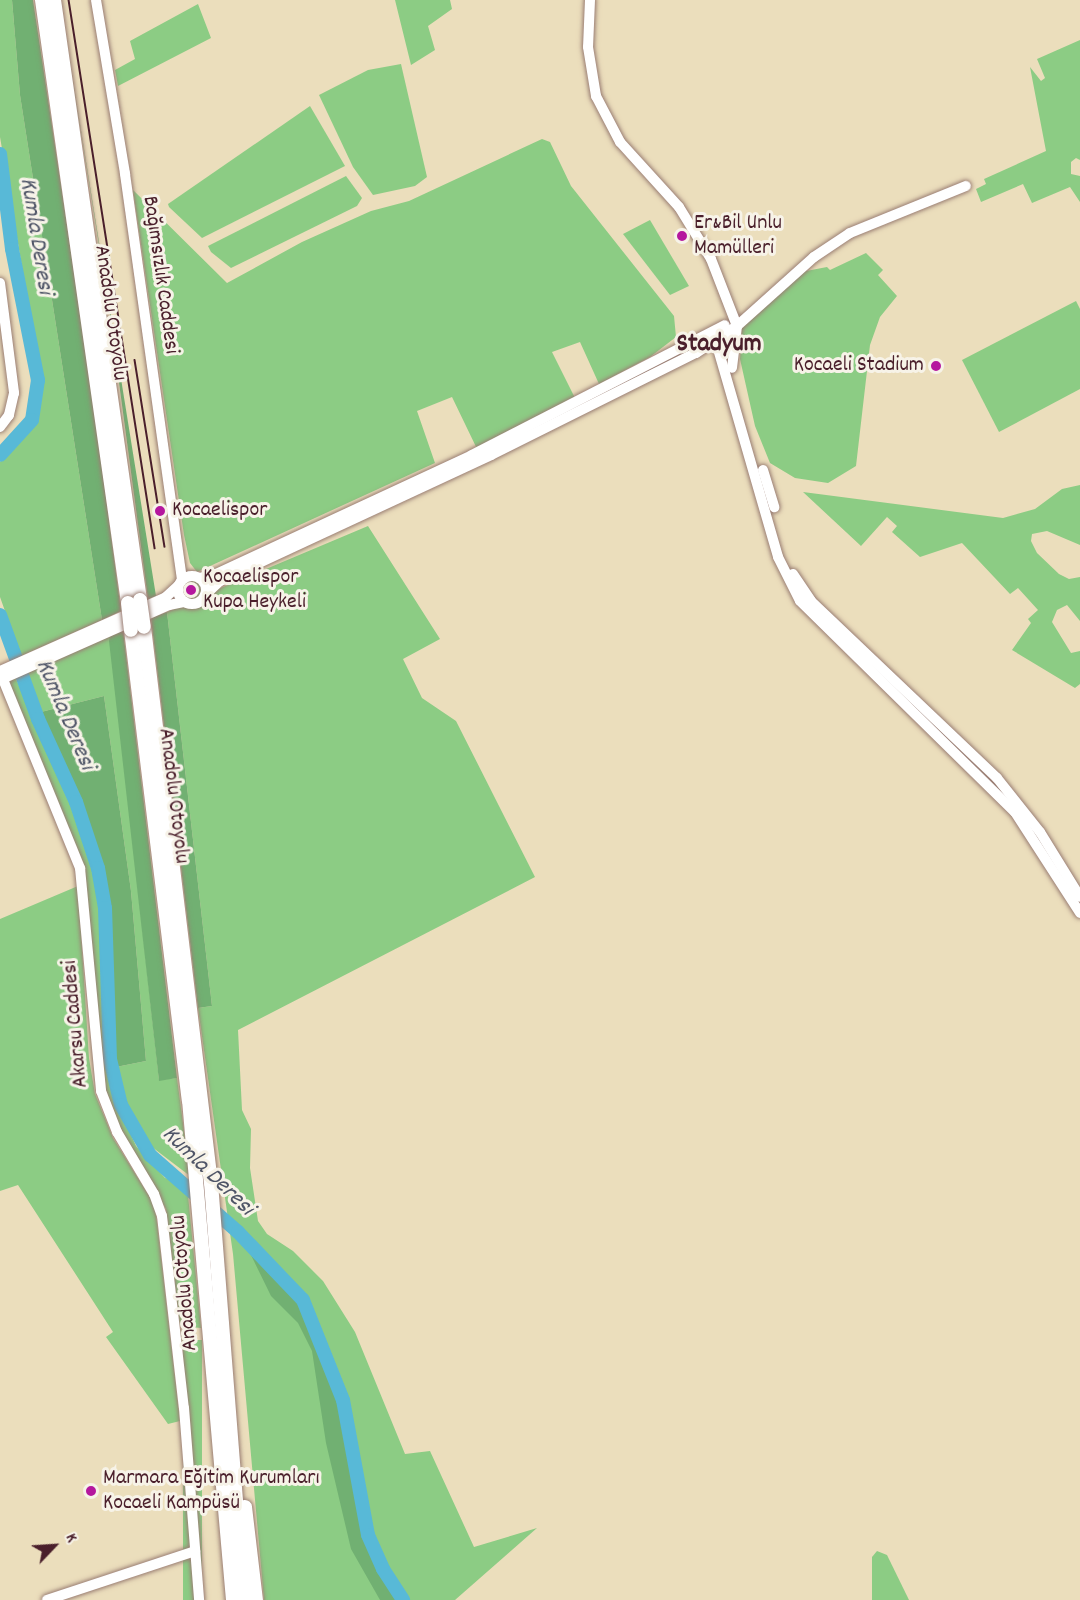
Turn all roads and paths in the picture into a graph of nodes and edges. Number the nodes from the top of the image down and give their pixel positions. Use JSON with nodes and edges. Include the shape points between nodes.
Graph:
{"nodes":[{"id":1,"x":42,"y":0,"type":"edge"},
{"id":2,"x":54,"y":0,"type":"edge"},
{"id":3,"x":96,"y":0,"type":"edge"},
{"id":4,"x":590,"y":0,"type":"edge"},
{"id":5,"x":966,"y":184,"type":"dead end"},
{"id":6,"x":0,"y":283,"type":"edge"},
{"id":7,"x":736,"y":322,"type":"junction"},
{"id":8,"x":715,"y":335,"type":"junction"},
{"id":9,"x":696,"y":353,"type":"junction"},
{"id":10,"x":657,"y":368,"type":"junction"},
{"id":11,"x":729,"y":369,"type":"junction"},
{"id":12,"x":0,"y":427,"type":"edge"},
{"id":13,"x":489,"y":451,"type":"junction"},
{"id":14,"x":188,"y":580,"type":"junction"},
{"id":15,"x":205,"y":595,"type":"junction"},
{"id":16,"x":134,"y":601,"type":"junction"},
{"id":17,"x":185,"y":602,"type":"junction"},
{"id":18,"x":137,"y":629,"type":"junction"},
{"id":19,"x":63,"y":647,"type":"junction"},
{"id":20,"x":1,"y":676,"type":"edge"},
{"id":21,"x":1080,"y":897,"type":"edge"},
{"id":22,"x":1080,"y":913,"type":"edge"},
{"id":23,"x":227,"y":1380,"type":"junction"},
{"id":24,"x":195,"y":1551,"type":"junction"},
{"id":25,"x":47,"y":1600,"type":"edge"},
{"id":26,"x":199,"y":1600,"type":"edge"},
{"id":27,"x":233,"y":1600,"type":"edge"},
{"id":28,"x":244,"y":1600,"type":"edge"},
{"id":29,"x":256,"y":1600,"type":"edge"}],
"edges":[{"from":1,"to":16,"type":"highway","name":"Anadolu Otoyolu"},
{"from":2,"to":16,"type":"highway","name":"Anadolu Otoyolu"},
{"from":3,"to":14,"type":"main road","name":"Bağımsızlık Caddesi","via":[[181,556]]},
{"from":4,"to":7,"type":"main road","via":[[589,58],[600,105],[620,142],[693,228],[711,259]]},
{"from":5,"to":7,"type":"main road","via":[[847,230],[813,253]]},
{"from":6,"to":12,"type":"main road","via":[[14,393],[9,415]]},
{"from":7,"to":8,"type":"main road"},
{"from":7,"to":11,"type":"main road"},
{"from":8,"to":9,"type":"main road"},
{"from":8,"to":10,"type":"main road"},
{"from":8,"to":11,"type":"main road"},
{"from":9,"to":10,"type":"main road"},
{"from":9,"to":11,"type":"main road","via":[[712,355]]},
{"from":10,"to":13,"type":"main road"},
{"from":11,"to":21,"type":"main road","via":[[769,490],[786,562],[796,581],[811,601],[997,778],[1040,832]]},
{"from":11,"to":22,"type":"main road","via":[[778,557],[800,601],[1016,812]]},
{"from":13,"to":14,"type":"main road","via":[[216,574]]},
{"from":13,"to":15,"type":"main road","via":[[220,581]]},
{"from":14,"to":15,"type":"main road","via":[[206,586]]},
{"from":14,"to":17,"type":"main road","via":[[180,597]]},
{"from":14,"to":19,"type":"main road","via":[[166,597]]},
{"from":15,"to":17,"type":"main road","via":[[195,604]]},
{"from":16,"to":18,"type":"highway","name":"Anadolu Otoyolu","bridge":true},
{"from":17,"to":19,"type":"main road"},
{"from":18,"to":23,"type":"highway","name":"Anadolu Otoyolu","via":[[211,1183]]},
{"from":18,"to":27,"type":"highway","name":"Anadolu Otoyolu","via":[[195,1169]]},
{"from":19,"to":20,"type":"main road"},
{"from":20,"to":24,"type":"main road","name":"Akarsu Caddesi","via":[[80,868],[101,1091],[117,1132],[154,1194],[162,1216]]},
{"from":23,"to":28,"type":"highway","name":"Anadolu Otoyolu"},
{"from":23,"to":29,"type":"highway"},
{"from":24,"to":25,"type":"main road"},
{"from":24,"to":26,"type":"main road","name":"Akarsu Caddesi"}]}
